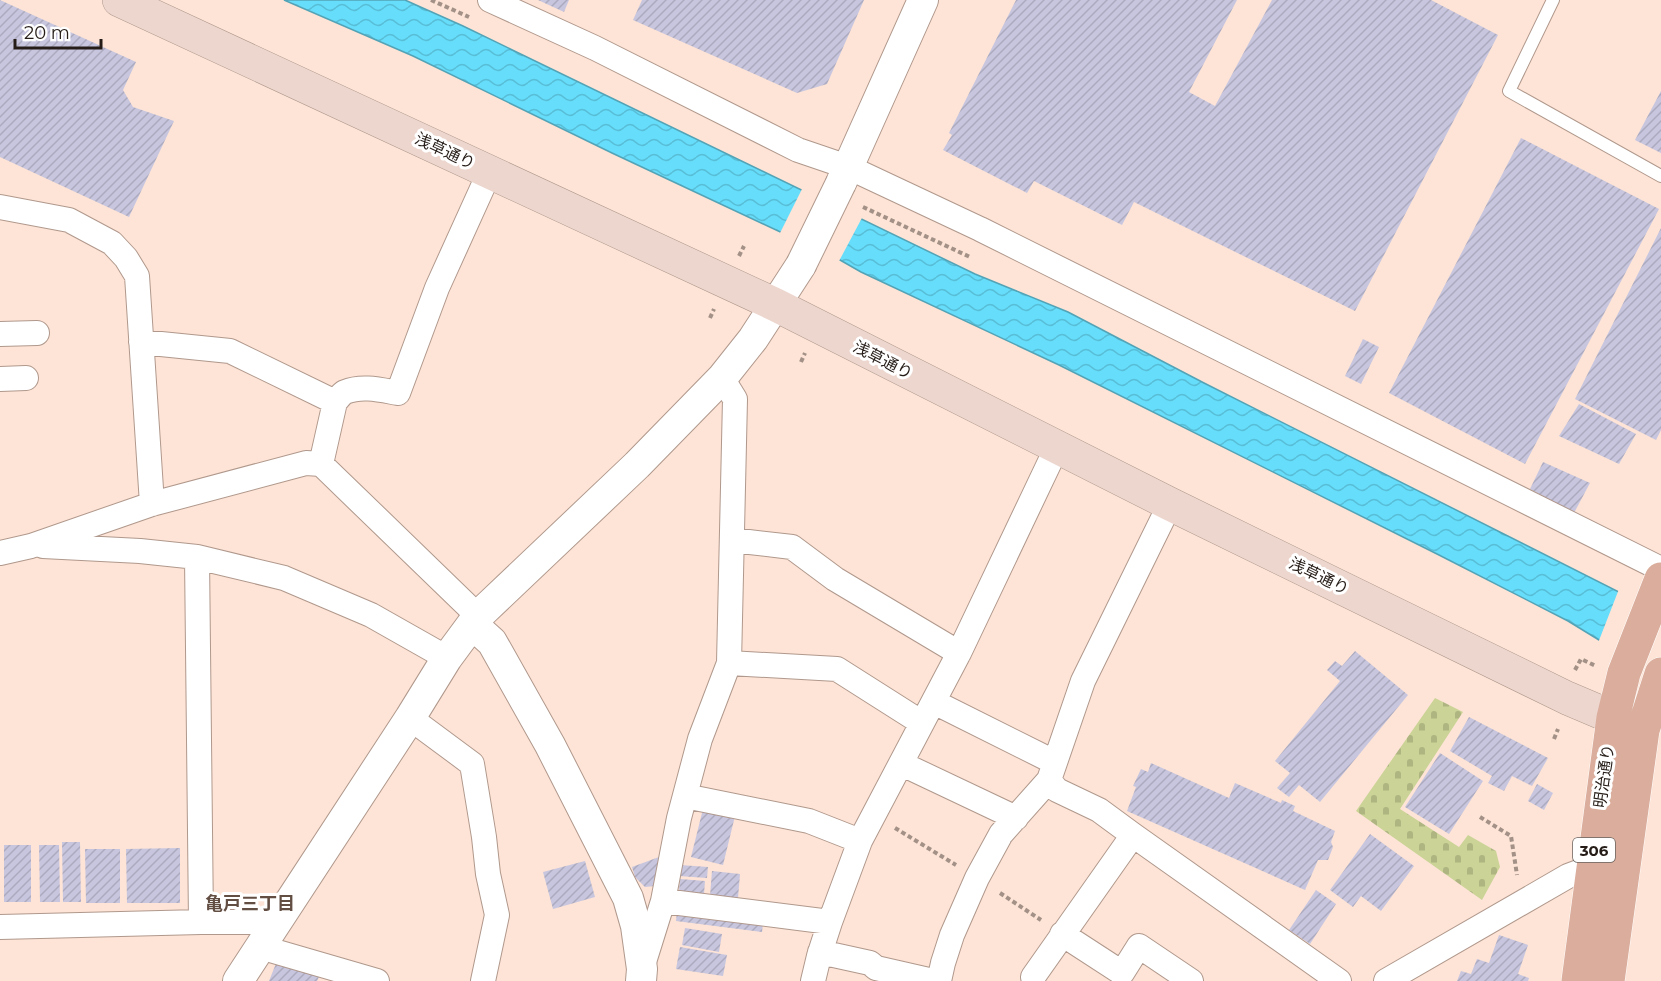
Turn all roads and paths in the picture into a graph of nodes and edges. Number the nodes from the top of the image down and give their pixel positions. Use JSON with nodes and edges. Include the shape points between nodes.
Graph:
{"nodes":[{"id":1,"x":119,"y":0,"type":"edge"},
{"id":2,"x":490,"y":0,"type":"edge"},
{"id":3,"x":923,"y":0,"type":"edge"},
{"id":4,"x":1553,"y":0,"type":"edge"},
{"id":5,"x":490,"y":171,"type":"junction"},
{"id":6,"x":844,"y":175,"type":"junction"},
{"id":7,"x":1661,"y":176,"type":"edge"},
{"id":8,"x":0,"y":207,"type":"edge"},
{"id":9,"x":776,"y":305,"type":"junction"},
{"id":10,"x":37,"y":333,"type":"dead end"},
{"id":11,"x":0,"y":334,"type":"edge"},
{"id":12,"x":141,"y":342,"type":"junction"},
{"id":13,"x":26,"y":378,"type":"dead end"},
{"id":14,"x":722,"y":378,"type":"junction"},
{"id":15,"x":0,"y":379,"type":"edge"},
{"id":16,"x":335,"y":402,"type":"junction"},
{"id":17,"x":1057,"y":447,"type":"junction"},
{"id":18,"x":321,"y":464,"type":"junction"},
{"id":19,"x":152,"y":504,"type":"junction"},
{"id":20,"x":1170,"y":504,"type":"junction"},
{"id":21,"x":732,"y":540,"type":"junction"},
{"id":22,"x":31,"y":546,"type":"junction"},
{"id":23,"x":0,"y":553,"type":"edge"},
{"id":24,"x":197,"y":556,"type":"junction"},
{"id":25,"x":1660,"y":578,"type":"edge"},
{"id":26,"x":475,"y":620,"type":"junction"},
{"id":27,"x":959,"y":652,"type":"junction"},
{"id":28,"x":447,"y":658,"type":"junction"},
{"id":29,"x":729,"y":663,"type":"junction"},
{"id":30,"x":1575,"y":670,"type":"dead end"},
{"id":31,"x":1613,"y":671,"type":"junction"},
{"id":32,"x":934,"y":702,"type":"junction"},
{"id":33,"x":1655,"y":712,"type":"edge"},
{"id":34,"x":410,"y":718,"type":"junction"},
{"id":35,"x":1613,"y":718,"type":"junction"},
{"id":36,"x":922,"y":723,"type":"junction"},
{"id":37,"x":1558,"y":729,"type":"dead end"},
{"id":38,"x":1554,"y":738,"type":"dead end"},
{"id":39,"x":902,"y":764,"type":"junction"},
{"id":40,"x":1052,"y":771,"type":"junction"},
{"id":41,"x":685,"y":796,"type":"junction"},
{"id":42,"x":1480,"y":817,"type":"dead end"},
{"id":43,"x":1016,"y":818,"type":"junction"},
{"id":44,"x":1133,"y":836,"type":"junction"},
{"id":45,"x":860,"y":841,"type":"junction"},
{"id":46,"x":1592,"y":867,"type":"junction"},
{"id":47,"x":663,"y":901,"type":"junction"},
{"id":48,"x":1521,"y":902,"type":"junction"},
{"id":49,"x":201,"y":922,"type":"junction"},
{"id":50,"x":275,"y":922,"type":"junction"},
{"id":51,"x":830,"y":922,"type":"junction"},
{"id":52,"x":0,"y":927,"type":"edge"},
{"id":53,"x":1062,"y":934,"type":"junction"},
{"id":54,"x":260,"y":947,"type":"junction"},
{"id":55,"x":820,"y":952,"type":"junction"},
{"id":56,"x":641,"y":975,"type":"edge"},
{"id":57,"x":1033,"y":977,"type":"dead end"},
{"id":58,"x":1126,"y":977,"type":"edge"},
{"id":59,"x":238,"y":981,"type":"edge"},
{"id":60,"x":377,"y":981,"type":"edge"},
{"id":61,"x":483,"y":981,"type":"edge"},
{"id":62,"x":813,"y":981,"type":"edge"},
{"id":63,"x":933,"y":981,"type":"edge"},
{"id":64,"x":939,"y":981,"type":"edge"},
{"id":65,"x":1191,"y":981,"type":"edge"},
{"id":66,"x":1339,"y":981,"type":"edge"},
{"id":67,"x":1386,"y":981,"type":"edge"},
{"id":68,"x":1578,"y":981,"type":"edge"},
{"id":69,"x":1608,"y":981,"type":"edge"}],
"edges":[{"from":1,"to":5,"type":"main road","name":"浅草通り"},
{"from":2,"to":6,"type":"street","via":[[595,48]]},
{"from":3,"to":6,"type":"street"},
{"from":4,"to":7,"type":"lane","via":[[1509,91]]},
{"from":5,"to":9,"type":"main road","name":"浅草通り"},
{"from":5,"to":16,"type":"street","via":[[437,288],[398,393],[362,388],[344,392]]},
{"from":6,"to":9,"type":"street","bridge":true,"via":[[801,265]]},
{"from":6,"to":25,"type":"street","via":[[1092,284]]},
{"from":8,"to":12,"type":"street","via":[[69,220],[112,243],[137,276]]},
{"from":9,"to":14,"type":"street"},
{"from":9,"to":17,"type":"main road","name":"浅草通り"},
{"from":10,"to":11,"type":"street"},
{"from":12,"to":16,"type":"street","via":[[230,351]]},
{"from":12,"to":19,"type":"street"},
{"from":13,"to":15,"type":"street"},
{"from":14,"to":21,"type":"street","via":[[735,399]]},
{"from":14,"to":26,"type":"street"},
{"from":16,"to":18,"type":"street"},
{"from":17,"to":20,"type":"main road","name":"浅草通り"},
{"from":17,"to":27,"type":"street"},
{"from":18,"to":19,"type":"street","via":[[306,464]]},
{"from":18,"to":26,"type":"street"},
{"from":19,"to":22,"type":"street"},
{"from":20,"to":35,"type":"main road","name":"浅草通り"},
{"from":20,"to":40,"type":"street","via":[[1083,681]]},
{"from":21,"to":27,"type":"street","via":[[792,548],[835,579]]},
{"from":21,"to":29,"type":"street"},
{"from":22,"to":23,"type":"street"},
{"from":22,"to":24,"type":"street"},
{"from":24,"to":28,"type":"street","via":[[284,578],[371,615]]},
{"from":24,"to":49,"type":"street"},
{"from":25,"to":31,"type":"main road","name":"明治通り","number":"306"},
{"from":26,"to":28,"type":"street"},
{"from":26,"to":56,"type":"street","via":[[492,642],[550,745],[627,898],[636,926]]},
{"from":27,"to":32,"type":"street"},
{"from":28,"to":34,"type":"street"},
{"from":29,"to":36,"type":"street","via":[[837,669]]},
{"from":29,"to":41,"type":"street","via":[[700,738]]},
{"from":30,"to":31,"type":"path","via":[[1581,659]]},
{"from":31,"to":35,"type":"main road","name":"明治通り","number":"306"},
{"from":32,"to":36,"type":"street"},
{"from":32,"to":40,"type":"street"},
{"from":33,"to":35,"type":"main road","name":"浅草通り"},
{"from":33,"to":69,"type":"main road","name":"明治通り","number":"306"},
{"from":34,"to":50,"type":"street"},
{"from":34,"to":61,"type":"street","via":[[472,764],[497,915]]},
{"from":35,"to":46,"type":"main road","name":"明治通り","number":"306"},
{"from":36,"to":39,"type":"street"},
{"from":37,"to":38,"type":"path"},
{"from":39,"to":43,"type":"street"},
{"from":39,"to":45,"type":"street"},
{"from":40,"to":43,"type":"street"},
{"from":40,"to":44,"type":"street","via":[[1057,790],[1099,810]]},
{"from":41,"to":45,"type":"street","via":[[809,821]]},
{"from":41,"to":47,"type":"street"},
{"from":42,"to":48,"type":"path","via":[[1511,836]]},
{"from":43,"to":64,"type":"street","via":[[1001,834],[977,878],[952,935]]},
{"from":44,"to":53,"type":"street"},
{"from":44,"to":66,"type":"street"},
{"from":45,"to":51,"type":"street"},
{"from":46,"to":48,"type":"street"},
{"from":46,"to":68,"type":"main road","name":"明治通り","number":"306"},
{"from":47,"to":51,"type":"street"},
{"from":47,"to":56,"type":"street"},
{"from":48,"to":67,"type":"street"},
{"from":49,"to":50,"type":"street"},
{"from":49,"to":52,"type":"street"},
{"from":50,"to":54,"type":"street"},
{"from":51,"to":55,"type":"street"},
{"from":53,"to":57,"type":"street"},
{"from":53,"to":58,"type":"street"},
{"from":54,"to":59,"type":"street"},
{"from":54,"to":60,"type":"street"},
{"from":55,"to":62,"type":"street"},
{"from":55,"to":63,"type":"street"},
{"from":58,"to":65,"type":"street","via":[[1139,946]]}]}
